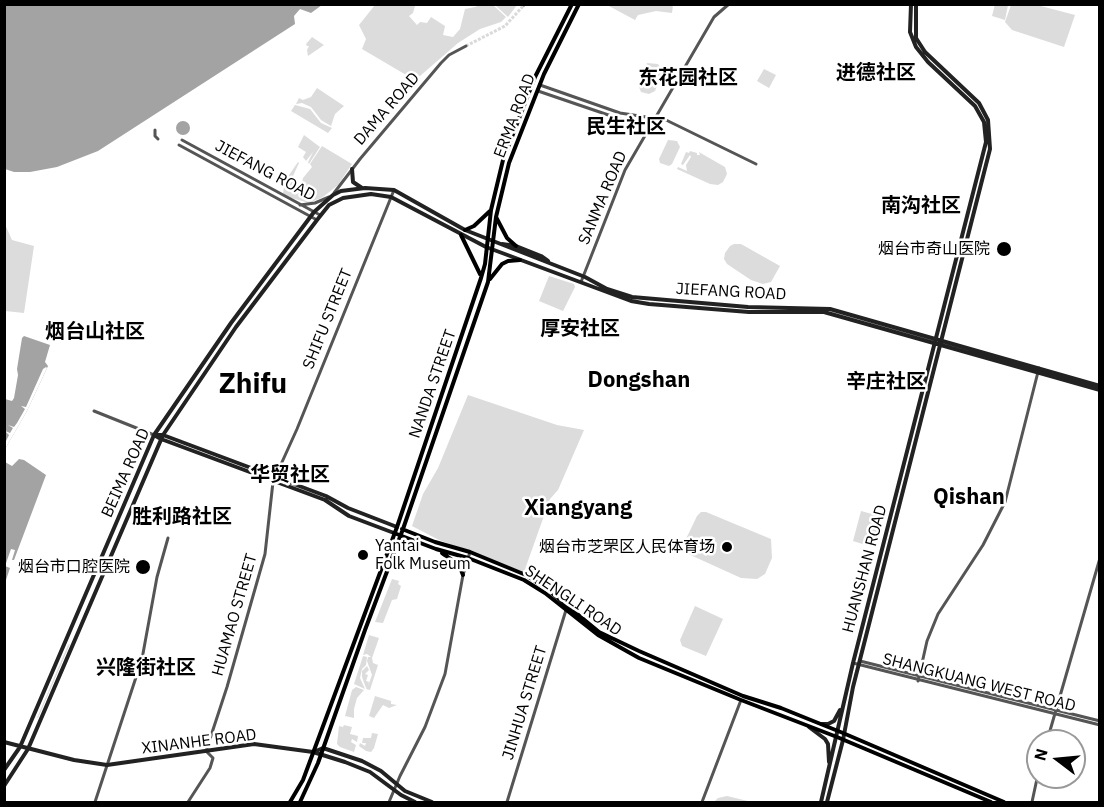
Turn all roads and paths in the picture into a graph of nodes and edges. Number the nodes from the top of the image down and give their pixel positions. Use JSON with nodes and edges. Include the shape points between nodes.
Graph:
{"nodes":[{"id":1,"x":572,"y":4,"type":"edge"},
{"id":2,"x":579,"y":4,"type":"edge"},
{"id":3,"x":729,"y":4,"type":"edge"},
{"id":4,"x":914,"y":4,"type":"edge"},
{"id":5,"x":466,"y":46,"type":"tunnel mouth"},
{"id":6,"x":539,"y":85,"type":"junction"},
{"id":7,"x":536,"y":90,"type":"junction"},
{"id":8,"x":655,"y":117,"type":"junction"},
{"id":9,"x":155,"y":130,"type":"dead end"},
{"id":10,"x":159,"y":139,"type":"dead end"},
{"id":11,"x":182,"y":141,"type":"dead end"},
{"id":12,"x":179,"y":144,"type":"dead end"},
{"id":13,"x":756,"y":164,"type":"dead end"},
{"id":14,"x":352,"y":170,"type":"junction"},
{"id":15,"x":363,"y":188,"type":"junction"},
{"id":16,"x":394,"y":190,"type":"junction"},
{"id":17,"x":333,"y":195,"type":"junction"},
{"id":18,"x":391,"y":197,"type":"junction"},
{"id":19,"x":333,"y":202,"type":"junction"},
{"id":20,"x":300,"y":205,"type":"junction"},
{"id":21,"x":491,"y":210,"type":"junction"},
{"id":22,"x":314,"y":212,"type":"junction"},
{"id":23,"x":320,"y":215,"type":"junction"},
{"id":24,"x":310,"y":216,"type":"junction"},
{"id":25,"x":496,"y":218,"type":"junction"},
{"id":26,"x":316,"y":220,"type":"junction"},
{"id":27,"x":465,"y":230,"type":"junction"},
{"id":28,"x":460,"y":235,"type":"junction"},
{"id":29,"x":487,"y":239,"type":"junction"},
{"id":30,"x":496,"y":243,"type":"junction"},
{"id":31,"x":516,"y":246,"type":"junction"},
{"id":32,"x":486,"y":247,"type":"junction"},
{"id":33,"x":493,"y":249,"type":"junction"},
{"id":34,"x":520,"y":260,"type":"junction"},
{"id":35,"x":553,"y":265,"type":"junction"},
{"id":36,"x":585,"y":277,"type":"junction"},
{"id":37,"x":481,"y":278,"type":"junction"},
{"id":38,"x":488,"y":282,"type":"junction"},
{"id":39,"x":581,"y":282,"type":"junction"},
{"id":40,"x":937,"y":341,"type":"junction"},
{"id":41,"x":1039,"y":370,"type":"junction"},
{"id":42,"x":1100,"y":388,"type":"edge"},
{"id":43,"x":94,"y":411,"type":"dead end"},
{"id":44,"x":154,"y":435,"type":"junction"},
{"id":45,"x":162,"y":437,"type":"junction"},
{"id":46,"x":274,"y":480,"type":"junction"},
{"id":47,"x":397,"y":527,"type":"junction"},
{"id":48,"x":403,"y":530,"type":"junction"},
{"id":49,"x":394,"y":533,"type":"junction"},
{"id":50,"x":401,"y":536,"type":"junction"},
{"id":51,"x":168,"y":538,"type":"dead end"},
{"id":52,"x":436,"y":549,"type":"junction"},
{"id":53,"x":469,"y":555,"type":"junction"},
{"id":54,"x":1100,"y":558,"type":"edge"},
{"id":55,"x":463,"y":575,"type":"junction"},
{"id":56,"x":566,"y":610,"type":"junction"},
{"id":57,"x":854,"y":661,"type":"junction"},
{"id":58,"x":860,"y":663,"type":"junction"},
{"id":59,"x":918,"y":678,"type":"junction"},
{"id":60,"x":742,"y":698,"type":"junction"},
{"id":61,"x":845,"y":699,"type":"junction"},
{"id":62,"x":1055,"y":712,"type":"junction"},
{"id":63,"x":818,"y":723,"type":"junction"},
{"id":64,"x":1100,"y":723,"type":"edge"},
{"id":65,"x":806,"y":725,"type":"junction"},
{"id":66,"x":1050,"y":729,"type":"edge"},
{"id":67,"x":837,"y":731,"type":"junction"},
{"id":68,"x":843,"y":733,"type":"junction"},
{"id":69,"x":837,"y":737,"type":"junction"},
{"id":70,"x":843,"y":740,"type":"junction"},
{"id":71,"x":4,"y":742,"type":"edge"},
{"id":72,"x":20,"y":747,"type":"junction"},
{"id":73,"x":323,"y":748,"type":"junction"},
{"id":74,"x":28,"y":749,"type":"junction"},
{"id":75,"x":206,"y":751,"type":"junction"},
{"id":76,"x":313,"y":752,"type":"junction"},
{"id":77,"x":321,"y":754,"type":"junction"},
{"id":78,"x":107,"y":765,"type":"junction"},
{"id":79,"x":4,"y":770,"type":"edge"},
{"id":80,"x":828,"y":775,"type":"junction"},
{"id":81,"x":397,"y":782,"type":"junction"},
{"id":82,"x":4,"y":786,"type":"edge"},
{"id":83,"x":394,"y":789,"type":"junction"},
{"id":84,"x":95,"y":802,"type":"edge"},
{"id":85,"x":188,"y":802,"type":"edge"},
{"id":86,"x":290,"y":802,"type":"edge"},
{"id":87,"x":300,"y":802,"type":"edge"},
{"id":88,"x":389,"y":802,"type":"edge"},
{"id":89,"x":415,"y":802,"type":"edge"},
{"id":90,"x":432,"y":802,"type":"edge"},
{"id":91,"x":507,"y":802,"type":"edge"},
{"id":92,"x":702,"y":802,"type":"edge"},
{"id":93,"x":821,"y":802,"type":"edge"},
{"id":94,"x":827,"y":802,"type":"edge"},
{"id":95,"x":991,"y":802,"type":"edge"},
{"id":96,"x":1004,"y":802,"type":"edge"}],
"edges":[{"from":1,"to":21,"type":"main road","name":"ERMA ROAD","via":[[535,77],[503,160]]},
{"from":2,"to":6,"type":"main road","name":"ERMA ROAD"},
{"from":3,"to":8,"type":"street","name":"SANMA ROAD","via":[[714,17]]},
{"from":4,"to":40,"type":"main road","name":"HUANSHAN ROAD","via":[[910,32],[916,47],[975,106],[984,122],[986,138]]},
{"from":5,"to":14,"type":"street","name":"DAMA ROAD","via":[[441,63]]},
{"from":6,"to":7,"type":"main road","name":"ERMA ROAD"},
{"from":6,"to":8,"type":"street","via":[[620,113]]},
{"from":7,"to":8,"type":"street","via":[[623,120],[643,123]]},
{"from":7,"to":25,"type":"main road","name":"ERMA ROAD","via":[[509,163]]},
{"from":8,"to":13,"type":"street"},
{"from":8,"to":36,"type":"street","name":"SANMA ROAD","via":[[620,180]]},
{"from":9,"to":10,"type":"street"},
{"from":11,"to":20,"type":"street","name":"JIEFANG ROAD"},
{"from":12,"to":24,"type":"street","name":"JIEFANG ROAD"},
{"from":14,"to":15,"type":"main road","via":[[353,183]]},
{"from":14,"to":17,"type":"street","name":"DAMA ROAD"},
{"from":15,"to":16,"type":"main road","name":"JIEFANG ROAD"},
{"from":15,"to":17,"type":"main road","name":"JIEFANG ROAD"},
{"from":16,"to":18,"type":"street","name":"SHIFU STREET"},
{"from":16,"to":27,"type":"main road","name":"JIEFANG ROAD"},
{"from":17,"to":19,"type":"street"},
{"from":17,"to":20,"type":"street"},
{"from":17,"to":22,"type":"main road","name":"JIEFANG ROAD"},
{"from":18,"to":19,"type":"main road","name":"JIEFANG ROAD","via":[[358,195]]},
{"from":18,"to":28,"type":"main road","name":"JIEFANG ROAD"},
{"from":18,"to":46,"type":"street","name":"SHIFU STREET"},
{"from":19,"to":23,"type":"main road","name":"JIEFANG ROAD"},
{"from":20,"to":22,"type":"street","name":"JIEFANG ROAD"},
{"from":21,"to":27,"type":"main road"},
{"from":21,"to":29,"type":"main road","name":"ERMA ROAD"},
{"from":22,"to":23,"type":"street"},
{"from":22,"to":24,"type":"main road","name":"BEIMA ROAD"},
{"from":23,"to":26,"type":"main road","name":"BEIMA ROAD"},
{"from":24,"to":26,"type":"street","name":"JIEFANG ROAD"},
{"from":24,"to":44,"type":"main road","name":"BEIMA ROAD"},
{"from":25,"to":30,"type":"main road","name":"ERMA ROAD"},
{"from":25,"to":31,"type":"main road"},
{"from":26,"to":45,"type":"main road","name":"BEIMA ROAD","via":[[236,327]]},
{"from":27,"to":29,"type":"main road","name":"JIEFANG ROAD"},
{"from":28,"to":32,"type":"main road","name":"JIEFANG ROAD"},
{"from":28,"to":37,"type":"main road"},
{"from":29,"to":30,"type":"main road","name":"JIEFANG ROAD"},
{"from":29,"to":32,"type":"main road","name":"ERMA ROAD"},
{"from":30,"to":31,"type":"main road"},
{"from":30,"to":33,"type":"main road","name":"ERMA ROAD"},
{"from":30,"to":35,"type":"main road"},
{"from":31,"to":35,"type":"main road"},
{"from":32,"to":33,"type":"main road","name":"JIEFANG ROAD"},
{"from":32,"to":37,"type":"main road","name":"NANDA STREET"},
{"from":33,"to":34,"type":"main road"},
{"from":33,"to":38,"type":"main road","name":"NANDA STREET"},
{"from":34,"to":38,"type":"main road","via":[[502,264]]},
{"from":34,"to":39,"type":"main road"},
{"from":35,"to":36,"type":"main road"},
{"from":36,"to":39,"type":"street","name":"SANMA ROAD"},
{"from":36,"to":40,"type":"main road","via":[[632,297],[748,308],[825,308]]},
{"from":37,"to":47,"type":"main road","name":"NANDA STREET"},
{"from":38,"to":48,"type":"main road","name":"NANDA STREET"},
{"from":39,"to":40,"type":"main road","via":[[605,293],[649,304],[749,312],[824,312]]},
{"from":40,"to":41,"type":"main road"},
{"from":40,"to":57,"type":"main road","name":"HUANSHAN ROAD"},
{"from":40,"to":58,"type":"main road","name":"HUANSHAN ROAD"},
{"from":41,"to":42,"type":"main road"},
{"from":41,"to":59,"type":"street","via":[[1005,502],[983,545],[938,614]]},
{"from":43,"to":44,"type":"street","name":"SHENGLI ROAD"},
{"from":44,"to":45,"type":"main road","name":"SHENGLI ROAD"},
{"from":44,"to":72,"type":"main road","name":"BEIMA ROAD"},
{"from":45,"to":46,"type":"main road","name":"SHENGLI ROAD"},
{"from":45,"to":74,"type":"main road","name":"BEIMA ROAD"},
{"from":46,"to":47,"type":"main road","name":"SHENGLI ROAD","via":[[326,496]]},
{"from":46,"to":49,"type":"main road","name":"SHENGLI ROAD"},
{"from":46,"to":75,"type":"street","name":"HUAMAO STREET","via":[[265,554]]},
{"from":47,"to":48,"type":"main road","name":"SHENGLI ROAD"},
{"from":47,"to":49,"type":"main road","name":"NANDA STREET"},
{"from":48,"to":50,"type":"main road","name":"NANDA STREET"},
{"from":48,"to":53,"type":"main road","name":"SHENGLI ROAD"},
{"from":49,"to":50,"type":"main road","name":"SHENGLI ROAD"},
{"from":49,"to":76,"type":"main road"},
{"from":50,"to":52,"type":"main road","name":"SHENGLI ROAD"},
{"from":50,"to":73,"type":"main road"},
{"from":51,"to":78,"type":"street","via":[[142,659]]},
{"from":52,"to":53,"type":"main road","name":"SHENGLI ROAD"},
{"from":52,"to":55,"type":"main road","via":[[456,562]]},
{"from":53,"to":55,"type":"street"},
{"from":53,"to":56,"type":"main road","name":"SHENGLI ROAD","via":[[524,580]]},
{"from":53,"to":60,"type":"main road","name":"SHENGLI ROAD","via":[[526,575],[599,632]]},
{"from":54,"to":62,"type":"street"},
{"from":55,"to":81,"type":"street","via":[[445,674],[425,727]]},
{"from":56,"to":60,"type":"main road","name":"SHENGLI ROAD","via":[[597,635],[639,658]]},
{"from":56,"to":91,"type":"street","name":"JINHUA STREET"},
{"from":57,"to":58,"type":"street","name":"SHANGKUANG WEST ROAD"},
{"from":57,"to":61,"type":"main road","name":"HUANSHAN ROAD"},
{"from":58,"to":59,"type":"street","name":"SHANGKUANG WEST ROAD"},
{"from":58,"to":68,"type":"main road","name":"HUANSHAN ROAD"},
{"from":59,"to":62,"type":"street","name":"SHANGKUANG WEST ROAD"},
{"from":60,"to":63,"type":"main road","name":"SHENGLI ROAD"},
{"from":60,"to":65,"type":"main road","name":"SHENGLI ROAD"},
{"from":60,"to":92,"type":"street"},
{"from":61,"to":63,"type":"main road","via":[[834,721]]},
{"from":61,"to":67,"type":"main road","name":"HUANSHAN ROAD"},
{"from":62,"to":64,"type":"street","name":"SHANGKUANG WEST ROAD"},
{"from":62,"to":66,"type":"street"},
{"from":63,"to":67,"type":"main road","name":"SHENGLI ROAD"},
{"from":65,"to":69,"type":"main road","name":"SHENGLI ROAD"},
{"from":65,"to":80,"type":"main road","via":[[828,744]]},
{"from":67,"to":68,"type":"main road","name":"SHENGLI ROAD"},
{"from":67,"to":69,"type":"main road","name":"HUANSHAN ROAD"},
{"from":68,"to":70,"type":"main road","name":"HUANSHAN ROAD"},
{"from":68,"to":96,"type":"main road","name":"SHENGLI ROAD"},
{"from":69,"to":70,"type":"main road","name":"SHENGLI ROAD"},
{"from":69,"to":80,"type":"main road","name":"HUANSHAN ROAD"},
{"from":70,"to":94,"type":"main road","name":"HUANSHAN ROAD"},
{"from":70,"to":95,"type":"main road","name":"SHENGLI ROAD"},
{"from":71,"to":72,"type":"main road","name":"XINANHE ROAD"},
{"from":72,"to":74,"type":"main road","name":"XINANHE ROAD"},
{"from":72,"to":79,"type":"main road","name":"BEIMA ROAD"},
{"from":73,"to":76,"type":"main road","name":"XINANHE ROAD"},
{"from":73,"to":77,"type":"main road"},
{"from":73,"to":81,"type":"main road","via":[[362,761]]},
{"from":74,"to":78,"type":"main road","name":"XINANHE ROAD"},
{"from":74,"to":82,"type":"main road","name":"BEIMA ROAD"},
{"from":75,"to":76,"type":"main road","name":"XINANHE ROAD","via":[[254,744]]},
{"from":75,"to":78,"type":"main road","name":"XINANHE ROAD"},
{"from":75,"to":85,"type":"street","name":"HUAMAO STREET","via":[[213,758],[212,763]]},
{"from":76,"to":77,"type":"main road"},
{"from":76,"to":86,"type":"main road"},
{"from":77,"to":83,"type":"main road","via":[[370,772]]},
{"from":77,"to":87,"type":"main road"},
{"from":78,"to":84,"type":"street"},
{"from":80,"to":93,"type":"main road","name":"HUANSHAN ROAD"},
{"from":81,"to":83,"type":"street"},
{"from":81,"to":90,"type":"main road","via":[[405,791]]},
{"from":83,"to":88,"type":"street"},
{"from":83,"to":89,"type":"main road"}]}
